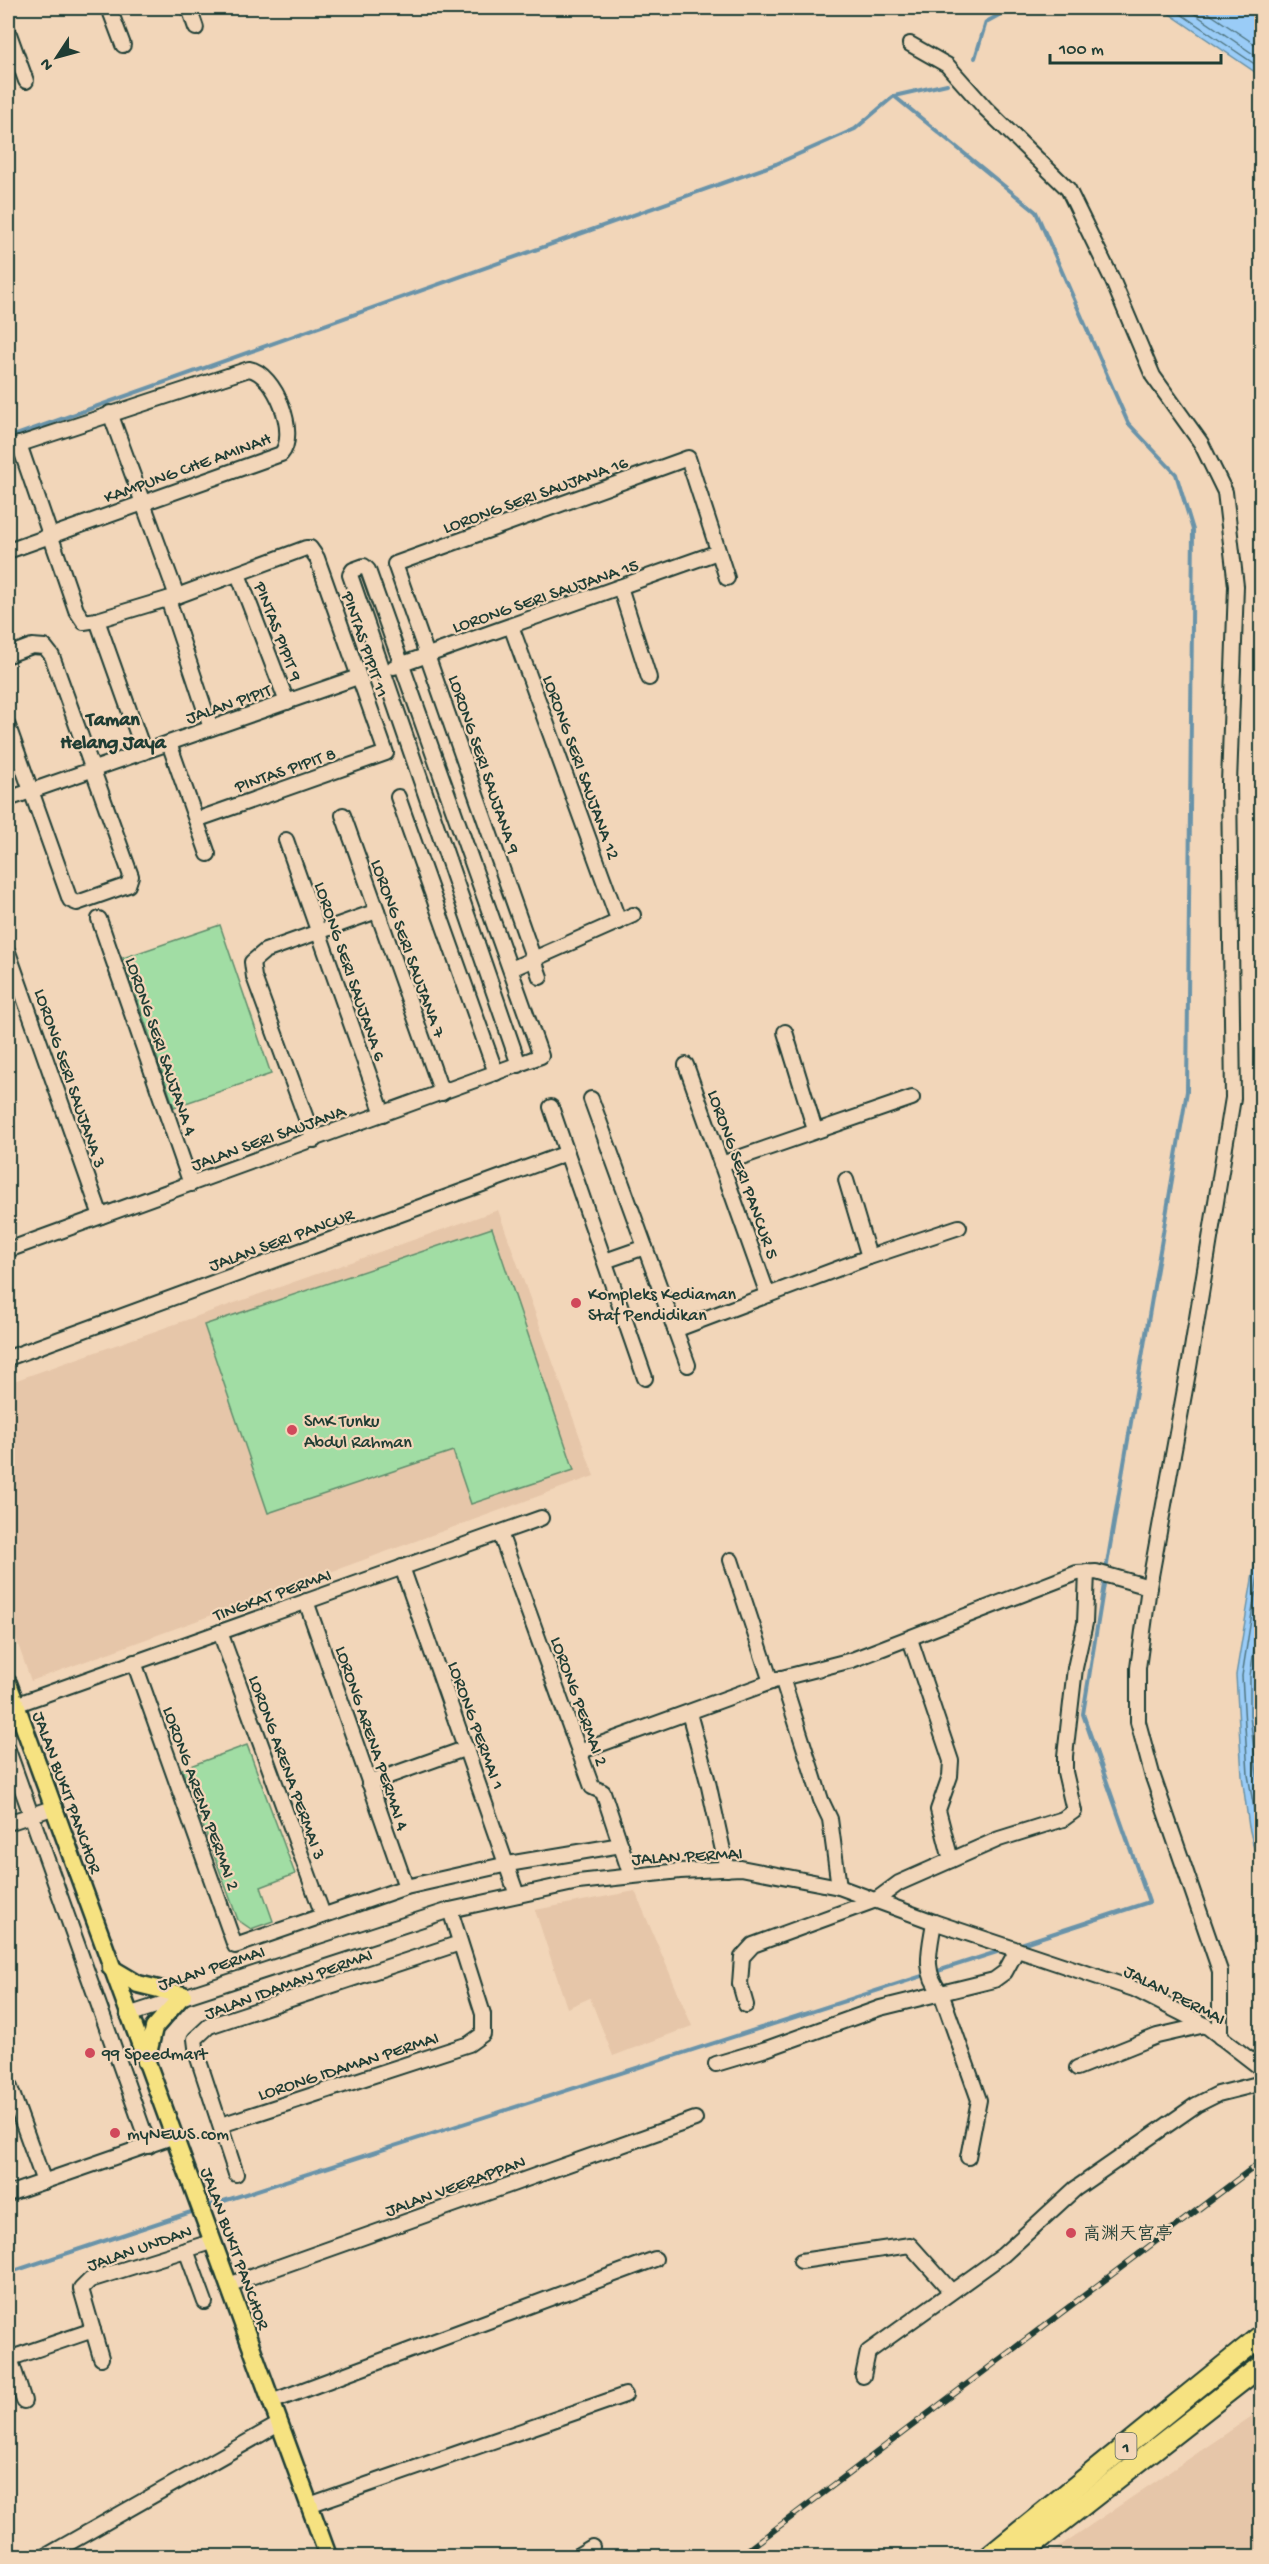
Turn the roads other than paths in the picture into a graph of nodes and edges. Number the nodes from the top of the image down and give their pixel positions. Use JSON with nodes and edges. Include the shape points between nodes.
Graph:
{"nodes":[{"id":1,"x":109,"y":8,"type":"edge"},
{"id":2,"x":189,"y":8,"type":"edge"},
{"id":3,"x":196,"y":28,"type":"dead end"},
{"id":4,"x":8,"y":31,"type":"edge"},
{"id":5,"x":910,"y":44,"type":"dead end"},
{"id":6,"x":123,"y":45,"type":"dead end"},
{"id":7,"x":26,"y":81,"type":"dead end"},
{"id":8,"x":110,"y":413,"type":"junction"},
{"id":9,"x":13,"y":446,"type":"edge"},
{"id":10,"x":144,"y":503,"type":"junction"},
{"id":11,"x":52,"y":535,"type":"junction"},
{"id":12,"x":8,"y":551,"type":"edge"},
{"id":13,"x":718,"y":552,"type":"junction"},
{"id":14,"x":395,"y":564,"type":"joint"},
{"id":15,"x":238,"y":574,"type":"junction"},
{"id":16,"x":727,"y":578,"type":"dead end"},
{"id":17,"x":620,"y":587,"type":"junction"},
{"id":18,"x":173,"y":598,"type":"junction"},
{"id":19,"x":98,"y":620,"type":"junction"},
{"id":20,"x":511,"y":626,"type":"junction"},
{"id":21,"x":8,"y":655,"type":"edge"},
{"id":22,"x":428,"y":655,"type":"junction"},
{"id":23,"x":402,"y":664,"type":"junction"},
{"id":24,"x":383,"y":671,"type":"junction"},
{"id":25,"x":358,"y":677,"type":"junction"},
{"id":26,"x":649,"y":678,"type":"dead end"},
{"id":27,"x":287,"y":702,"type":"junction"},
{"id":28,"x":8,"y":726,"type":"edge"},
{"id":29,"x":211,"y":728,"type":"junction"},
{"id":30,"x":169,"y":743,"type":"junction"},
{"id":31,"x":144,"y":752,"type":"junction"},
{"id":32,"x":386,"y":753,"type":"joint"},
{"id":33,"x":93,"y":770,"type":"junction"},
{"id":34,"x":30,"y":792,"type":"junction"},
{"id":35,"x":398,"y":797,"type":"dead end"},
{"id":36,"x":8,"y":800,"type":"edge"},
{"id":37,"x":343,"y":815,"type":"dead end"},
{"id":38,"x":196,"y":820,"type":"junction"},
{"id":39,"x":286,"y":840,"type":"dead end"},
{"id":40,"x":208,"y":854,"type":"dead end"},
{"id":41,"x":377,"y":910,"type":"junction"},
{"id":42,"x":633,"y":915,"type":"dead end"},
{"id":43,"x":99,"y":919,"type":"dead end"},
{"id":44,"x":619,"y":921,"type":"junction"},
{"id":45,"x":318,"y":932,"type":"junction"},
{"id":46,"x":8,"y":952,"type":"edge"},
{"id":47,"x":534,"y":957,"type":"junction"},
{"id":48,"x":511,"y":969,"type":"junction"},
{"id":49,"x":540,"y":977,"type":"dead end"},
{"id":50,"x":785,"y":1032,"type":"dead end"},
{"id":51,"x":519,"y":1065,"type":"junction"},
{"id":52,"x":686,"y":1065,"type":"dead end"},
{"id":53,"x":496,"y":1073,"type":"junction"},
{"id":54,"x":442,"y":1093,"type":"junction"},
{"id":55,"x":912,"y":1098,"type":"dead end"},
{"id":56,"x":591,"y":1099,"type":"dead end"},
{"id":57,"x":551,"y":1107,"type":"dead end"},
{"id":58,"x":383,"y":1114,"type":"junction"},
{"id":59,"x":815,"y":1130,"type":"junction"},
{"id":60,"x":314,"y":1140,"type":"junction"},
{"id":61,"x":567,"y":1153,"type":"junction"},
{"id":62,"x":721,"y":1164,"type":"junction"},
{"id":63,"x":846,"y":1180,"type":"dead end"},
{"id":64,"x":191,"y":1184,"type":"junction"},
{"id":65,"x":101,"y":1216,"type":"junction"},
{"id":66,"x":958,"y":1227,"type":"dead end"},
{"id":67,"x":645,"y":1247,"type":"junction"},
{"id":68,"x":8,"y":1249,"type":"edge"},
{"id":69,"x":869,"y":1257,"type":"junction"},
{"id":70,"x":604,"y":1261,"type":"junction"},
{"id":71,"x":768,"y":1295,"type":"junction"},
{"id":72,"x":675,"y":1330,"type":"junction"},
{"id":73,"x":8,"y":1358,"type":"edge"},
{"id":74,"x":688,"y":1365,"type":"dead end"},
{"id":75,"x":645,"y":1378,"type":"dead end"},
{"id":76,"x":541,"y":1518,"type":"dead end"},
{"id":77,"x":500,"y":1533,"type":"junction"},
{"id":78,"x":731,"y":1560,"type":"dead end"},
{"id":79,"x":402,"y":1568,"type":"junction"},
{"id":80,"x":1092,"y":1572,"type":"junction"},
{"id":81,"x":1143,"y":1585,"type":"junction"},
{"id":82,"x":306,"y":1601,"type":"junction"},
{"id":83,"x":220,"y":1632,"type":"junction"},
{"id":84,"x":910,"y":1639,"type":"junction"},
{"id":85,"x":134,"y":1662,"type":"junction"},
{"id":86,"x":777,"y":1680,"type":"junction"},
{"id":87,"x":8,"y":1683,"type":"edge"},
{"id":88,"x":15,"y":1705,"type":"junction"},
{"id":89,"x":689,"y":1713,"type":"junction"},
{"id":90,"x":467,"y":1748,"type":"junction"},
{"id":91,"x":8,"y":1750,"type":"edge"},
{"id":92,"x":579,"y":1752,"type":"junction"},
{"id":93,"x":369,"y":1783,"type":"junction"},
{"id":94,"x":55,"y":1807,"type":"junction"},
{"id":95,"x":31,"y":1815,"type":"junction"},
{"id":96,"x":8,"y":1822,"type":"edge"},
{"id":97,"x":621,"y":1845,"type":"junction"},
{"id":98,"x":951,"y":1860,"type":"junction"},
{"id":99,"x":508,"y":1864,"type":"junction"},
{"id":100,"x":727,"y":1869,"type":"junction"},
{"id":101,"x":631,"y":1876,"type":"junction"},
{"id":102,"x":406,"y":1887,"type":"junction"},
{"id":103,"x":838,"y":1887,"type":"junction"},
{"id":104,"x":517,"y":1894,"type":"junction"},
{"id":105,"x":876,"y":1900,"type":"junction"},
{"id":106,"x":450,"y":1910,"type":"junction"},
{"id":107,"x":323,"y":1915,"type":"junction"},
{"id":108,"x":934,"y":1922,"type":"junction"},
{"id":109,"x":460,"y":1943,"type":"junction"},
{"id":110,"x":1017,"y":1950,"type":"junction"},
{"id":111,"x":111,"y":1968,"type":"junction"},
{"id":112,"x":941,"y":1993,"type":"junction"},
{"id":113,"x":183,"y":1995,"type":"junction"},
{"id":114,"x":746,"y":2006,"type":"dead end"},
{"id":115,"x":128,"y":2014,"type":"junction"},
{"id":116,"x":1205,"y":2025,"type":"junction"},
{"id":117,"x":1220,"y":2037,"type":"junction"},
{"id":118,"x":146,"y":2062,"type":"junction"},
{"id":119,"x":716,"y":2064,"type":"dead end"},
{"id":120,"x":1077,"y":2068,"type":"dead end"},
{"id":121,"x":1262,"y":2069,"type":"edge"},
{"id":122,"x":8,"y":2082,"type":"edge"},
{"id":123,"x":1262,"y":2083,"type":"edge"},
{"id":124,"x":694,"y":2119,"type":"dead end"},
{"id":125,"x":221,"y":2125,"type":"junction"},
{"id":126,"x":175,"y":2136,"type":"junction"},
{"id":127,"x":149,"y":2146,"type":"junction"},
{"id":128,"x":968,"y":2157,"type":"dead end"},
{"id":129,"x":236,"y":2174,"type":"dead end"},
{"id":130,"x":44,"y":2182,"type":"junction"},
{"id":131,"x":8,"y":2194,"type":"edge"},
{"id":132,"x":211,"y":2242,"type":"junction"},
{"id":133,"x":186,"y":2250,"type":"junction"},
{"id":134,"x":655,"y":2259,"type":"dead end"},
{"id":135,"x":801,"y":2261,"type":"dead end"},
{"id":136,"x":228,"y":2285,"type":"junction"},
{"id":137,"x":951,"y":2291,"type":"junction"},
{"id":138,"x":205,"y":2302,"type":"dead end"},
{"id":139,"x":93,"y":2330,"type":"junction"},
{"id":140,"x":1262,"y":2335,"type":"edge"},
{"id":141,"x":9,"y":2358,"type":"edge"},
{"id":142,"x":101,"y":2358,"type":"dead end"},
{"id":143,"x":1262,"y":2365,"type":"edge"},
{"id":144,"x":863,"y":2376,"type":"dead end"},
{"id":145,"x":625,"y":2395,"type":"dead end"},
{"id":146,"x":24,"y":2401,"type":"dead end"},
{"id":147,"x":271,"y":2402,"type":"junction"},
{"id":148,"x":279,"y":2424,"type":"junction"},
{"id":149,"x":309,"y":2505,"type":"junction"},
{"id":150,"x":592,"y":2547,"type":"dead end"},
{"id":151,"x":46,"y":2556,"type":"edge"},
{"id":152,"x":328,"y":2556,"type":"edge"},
{"id":153,"x":577,"y":2556,"type":"edge"},
{"id":154,"x":990,"y":2556,"type":"edge"},
{"id":155,"x":1018,"y":2556,"type":"edge"}],
"edges":[{"from":1,"to":6,"type":"street"},
{"from":2,"to":3,"type":"street"},
{"from":4,"to":7,"type":"street"},
{"from":5,"to":81,"type":"street","via":[[947,65],[1068,189],[1153,376],[1201,443],[1225,492],[1236,586],[1229,783],[1233,1098],[1189,1367]]},
{"from":8,"to":9,"type":"street","name":"KAMPUNG CHE AMINAH"},
{"from":8,"to":10,"type":"street"},
{"from":8,"to":10,"type":"street","name":"KAMPUNG CHE AMINAH","via":[[249,369],[267,378],[282,407],[289,437],[281,454]]},
{"from":9,"to":11,"type":"street"},
{"from":10,"to":11,"type":"street","name":"KAMPUNG CHE AMINAH"},
{"from":10,"to":18,"type":"street"},
{"from":11,"to":12,"type":"street","name":"KAMPUNG CHE AMINAH"},
{"from":11,"to":19,"type":"street","via":[[79,616],[84,622]]},
{"from":13,"to":14,"type":"street","name":"LORONG SERI SAUJANA 16","via":[[688,458]]},
{"from":13,"to":16,"type":"street"},
{"from":13,"to":17,"type":"street","name":"LORONG SERI SAUJANA 15"},
{"from":14,"to":22,"type":"street","name":"LORONG SERI SAUJANA 9"},
{"from":15,"to":18,"type":"street"},
{"from":15,"to":25,"type":"street","name":"PINTAS PIPIT 11","via":[[310,548],[317,558]]},
{"from":15,"to":27,"type":"street","name":"PINTAS PIPIT 9"},
{"from":17,"to":20,"type":"street","name":"LORONG SERI SAUJANA 15"},
{"from":17,"to":26,"type":"street"},
{"from":18,"to":19,"type":"street"},
{"from":18,"to":29,"type":"street"},
{"from":19,"to":31,"type":"street"},
{"from":20,"to":22,"type":"street","name":"LORONG SERI SAUJANA 15"},
{"from":20,"to":44,"type":"street","name":"LORONG SERI SAUJANA 12"},
{"from":21,"to":33,"type":"street","via":[[32,646],[45,647],[58,668]]},
{"from":22,"to":23,"type":"street","name":"LORONG SERI SAUJANA 15"},
{"from":22,"to":47,"type":"street","name":"LORONG SERI SAUJANA 9"},
{"from":23,"to":24,"type":"street","name":"LORONG SERI SAUJANA 15"},
{"from":23,"to":24,"type":"street","via":[[367,567],[353,570],[350,574]]},
{"from":23,"to":48,"type":"street"},
{"from":24,"to":51,"type":"street"},
{"from":25,"to":27,"type":"street","name":"JALAN PIPIT"},
{"from":25,"to":32,"type":"street","name":"PINTAS PIPIT 11"},
{"from":27,"to":29,"type":"street","name":"JALAN PIPIT"},
{"from":28,"to":34,"type":"street"},
{"from":29,"to":30,"type":"street","name":"JALAN PIPIT"},
{"from":30,"to":31,"type":"street","name":"JALAN PIPIT"},
{"from":30,"to":38,"type":"street"},
{"from":31,"to":33,"type":"street","name":"JALAN PIPIT"},
{"from":32,"to":38,"type":"street","name":"PINTAS PIPIT 8"},
{"from":33,"to":34,"type":"street","name":"JALAN PIPIT"},
{"from":33,"to":34,"type":"street","via":[[131,876],[128,885],[77,903],[68,897]]},
{"from":34,"to":36,"type":"street","name":"JALAN PIPIT"},
{"from":35,"to":53,"type":"street"},
{"from":37,"to":41,"type":"street","name":"LORONG SERI SAUJANA 7"},
{"from":38,"to":40,"type":"street"},
{"from":39,"to":45,"type":"street","name":"LORONG SERI SAUJANA 6"},
{"from":41,"to":45,"type":"street"},
{"from":41,"to":54,"type":"street","name":"LORONG SERI SAUJANA 7"},
{"from":42,"to":44,"type":"street"},
{"from":43,"to":64,"type":"street","name":"LORONG SERI SAUJANA 4"},
{"from":44,"to":47,"type":"street"},
{"from":45,"to":58,"type":"street","name":"LORONG SERI SAUJANA 6"},
{"from":45,"to":60,"type":"street","via":[[265,951],[252,962],[254,977]]},
{"from":46,"to":65,"type":"street","name":"LORONG SERI SAUJANA 3"},
{"from":47,"to":48,"type":"street"},
{"from":47,"to":49,"type":"street","name":"LORONG SERI SAUJANA 9"},
{"from":48,"to":51,"type":"street","name":"JALAN SERI SAUJANA","via":[[541,1056]]},
{"from":50,"to":59,"type":"street"},
{"from":51,"to":53,"type":"street","name":"JALAN SERI SAUJANA"},
{"from":52,"to":62,"type":"street","name":"LORONG SERI PANCUR 5"},
{"from":53,"to":54,"type":"street","name":"JALAN SERI SAUJANA"},
{"from":54,"to":58,"type":"street","name":"JALAN SERI SAUJANA"},
{"from":55,"to":59,"type":"street"},
{"from":56,"to":67,"type":"street"},
{"from":57,"to":61,"type":"street"},
{"from":58,"to":60,"type":"street","name":"JALAN SERI SAUJANA"},
{"from":59,"to":62,"type":"street"},
{"from":60,"to":64,"type":"street","name":"JALAN SERI SAUJANA"},
{"from":61,"to":70,"type":"street"},
{"from":61,"to":73,"type":"street","name":"JALAN SERI PANCUR"},
{"from":62,"to":71,"type":"street","name":"LORONG SERI PANCUR 5"},
{"from":63,"to":69,"type":"street"},
{"from":64,"to":65,"type":"street","name":"JALAN SERI SAUJANA"},
{"from":65,"to":68,"type":"street","name":"JALAN SERI SAUJANA"},
{"from":66,"to":69,"type":"street"},
{"from":67,"to":70,"type":"street"},
{"from":67,"to":72,"type":"street"},
{"from":69,"to":71,"type":"street"},
{"from":70,"to":75,"type":"street"},
{"from":71,"to":72,"type":"street"},
{"from":72,"to":74,"type":"street"},
{"from":76,"to":77,"type":"street","name":"TINGKAT PERMAI"},
{"from":77,"to":79,"type":"street","name":"TINGKAT PERMAI"},
{"from":77,"to":92,"type":"street","name":"LORONG PERMAI 2"},
{"from":78,"to":86,"type":"street"},
{"from":79,"to":82,"type":"street","name":"TINGKAT PERMAI"},
{"from":79,"to":90,"type":"street","name":"LORONG PERMAI 1"},
{"from":80,"to":81,"type":"street"},
{"from":80,"to":84,"type":"street","via":[[1077,1573]]},
{"from":80,"to":98,"type":"street","via":[[1065,1756],[1074,1811],[1063,1819],[999,1839]]},
{"from":81,"to":117,"type":"street","via":[[1138,1722],[1220,1971]]},
{"from":82,"to":83,"type":"street","name":"TINGKAT PERMAI"},
{"from":82,"to":93,"type":"street","name":"LORONG ARENA PERMAI 4"},
{"from":83,"to":85,"type":"street","name":"TINGKAT PERMAI"},
{"from":83,"to":107,"type":"street","name":"LORONG ARENA PERMAI 3"},
{"from":84,"to":86,"type":"street"},
{"from":84,"to":98,"type":"street","via":[[951,1761],[938,1810]]},
{"from":85,"to":88,"type":"street","name":"TINGKAT PERMAI"},
{"from":85,"to":107,"type":"street","name":"LORONG ARENA PERMAI 2","via":[[235,1946]]},
{"from":86,"to":89,"type":"street"},
{"from":86,"to":103,"type":"street","via":[[830,1819]]},
{"from":87,"to":88,"type":"main road","name":"JALAN BUKIT PANCHOR"},
{"from":88,"to":94,"type":"main road","name":"JALAN BUKIT PANCHOR"},
{"from":89,"to":92,"type":"street"},
{"from":89,"to":100,"type":"street"},
{"from":90,"to":93,"type":"street"},
{"from":90,"to":99,"type":"street","name":"LORONG PERMAI 1"},
{"from":91,"to":95,"type":"street"},
{"from":92,"to":97,"type":"street","name":"LORONG PERMAI 2","via":[[592,1787],[603,1792]]},
{"from":93,"to":102,"type":"street","name":"LORONG ARENA PERMAI 4"},
{"from":94,"to":95,"type":"street"},
{"from":94,"to":111,"type":"main road","name":"JALAN BUKIT PANCHOR"},
{"from":95,"to":96,"type":"street"},
{"from":95,"to":127,"type":"street"},
{"from":97,"to":99,"type":"street"},
{"from":97,"to":101,"type":"street","name":"LORONG PERMAI 2"},
{"from":98,"to":105,"type":"street","via":[[899,1883]]},
{"from":99,"to":102,"type":"street"},
{"from":99,"to":104,"type":"street","name":"LORONG PERMAI 1"},
{"from":100,"to":101,"type":"street","name":"JALAN PERMAI"},
{"from":100,"to":103,"type":"street","name":"JALAN PERMAI","via":[[741,1868]]},
{"from":101,"to":104,"type":"street","name":"JALAN PERMAI"},
{"from":102,"to":107,"type":"street"},
{"from":103,"to":105,"type":"street","name":"JALAN PERMAI"},
{"from":104,"to":106,"type":"street","name":"JALAN PERMAI"},
{"from":105,"to":108,"type":"street","name":"JALAN PERMAI"},
{"from":105,"to":114,"type":"street","via":[[753,1945],[742,1956],[741,1984]]},
{"from":106,"to":109,"type":"street"},
{"from":106,"to":113,"type":"street","name":"JALAN PERMAI"},
{"from":108,"to":110,"type":"street","name":"JALAN PERMAI"},
{"from":108,"to":112,"type":"street","via":[[928,1966],[930,1981]]},
{"from":109,"to":125,"type":"street","name":"LORONG IDAMAN PERMAI","via":[[483,2014],[483,2034],[470,2044]]},
{"from":109,"to":125,"type":"street","name":"JALAN IDAMAN PERMAI","via":[[209,2026],[195,2039]]},
{"from":110,"to":112,"type":"street","via":[[1005,1972],[994,1980]]},
{"from":110,"to":116,"type":"street","name":"JALAN PERMAI","via":[[1134,1989]]},
{"from":111,"to":113,"type":"main road","via":[[138,1984]]},
{"from":111,"to":115,"type":"main road","name":"JALAN BUKIT PANCHOR"},
{"from":112,"to":119,"type":"street","via":[[880,2008]]},
{"from":112,"to":128,"type":"street","via":[[979,2100]]},
{"from":113,"to":115,"type":"street","name":"JALAN PERMAI"},
{"from":113,"to":118,"type":"main road","via":[[154,2028]]},
{"from":115,"to":118,"type":"main road","name":"JALAN BUKIT PANCHOR"},
{"from":116,"to":117,"type":"street","name":"JALAN PERMAI"},
{"from":116,"to":120,"type":"street","via":[[1157,2036]]},
{"from":117,"to":121,"type":"street","name":"JALAN PERMAI"},
{"from":118,"to":126,"type":"main road","name":"JALAN BUKIT PANCHOR"},
{"from":122,"to":130,"type":"street"},
{"from":123,"to":137,"type":"street","via":[[1218,2094],[1196,2105],[1075,2189],[1003,2255]]},
{"from":124,"to":136,"type":"street","name":"JALAN VEERAPPAN"},
{"from":125,"to":129,"type":"street","name":"JALAN IDAMAN PERMAI"},
{"from":126,"to":127,"type":"street"},
{"from":126,"to":132,"type":"main road","name":"JALAN BUKIT PANCHOR"},
{"from":127,"to":130,"type":"street"},
{"from":130,"to":131,"type":"street"},
{"from":132,"to":133,"type":"street","name":"JALAN UNDAN"},
{"from":132,"to":136,"type":"main road","name":"JALAN BUKIT PANCHOR"},
{"from":133,"to":138,"type":"street"},
{"from":133,"to":139,"type":"street","name":"JALAN UNDAN","via":[[90,2280],[81,2289]]},
{"from":134,"to":147,"type":"street"},
{"from":135,"to":137,"type":"street","via":[[910,2245]]},
{"from":136,"to":147,"type":"main road","name":"JALAN BUKIT PANCHOR"},
{"from":137,"to":144,"type":"street","via":[[868,2352]]},
{"from":139,"to":141,"type":"street"},
{"from":139,"to":142,"type":"street"},
{"from":140,"to":154,"type":"highway","number":"1"},
{"from":141,"to":146,"type":"street"},
{"from":143,"to":155,"type":"highway","number":"1"},
{"from":145,"to":149,"type":"street"},
{"from":147,"to":148,"type":"main road","name":"JALAN BUKIT PANCHOR"},
{"from":148,"to":149,"type":"main road","name":"JALAN BUKIT PANCHOR"},
{"from":148,"to":151,"type":"street"},
{"from":149,"to":152,"type":"main road","name":"JALAN BUKIT PANCHOR"},
{"from":150,"to":153,"type":"street"}]}
